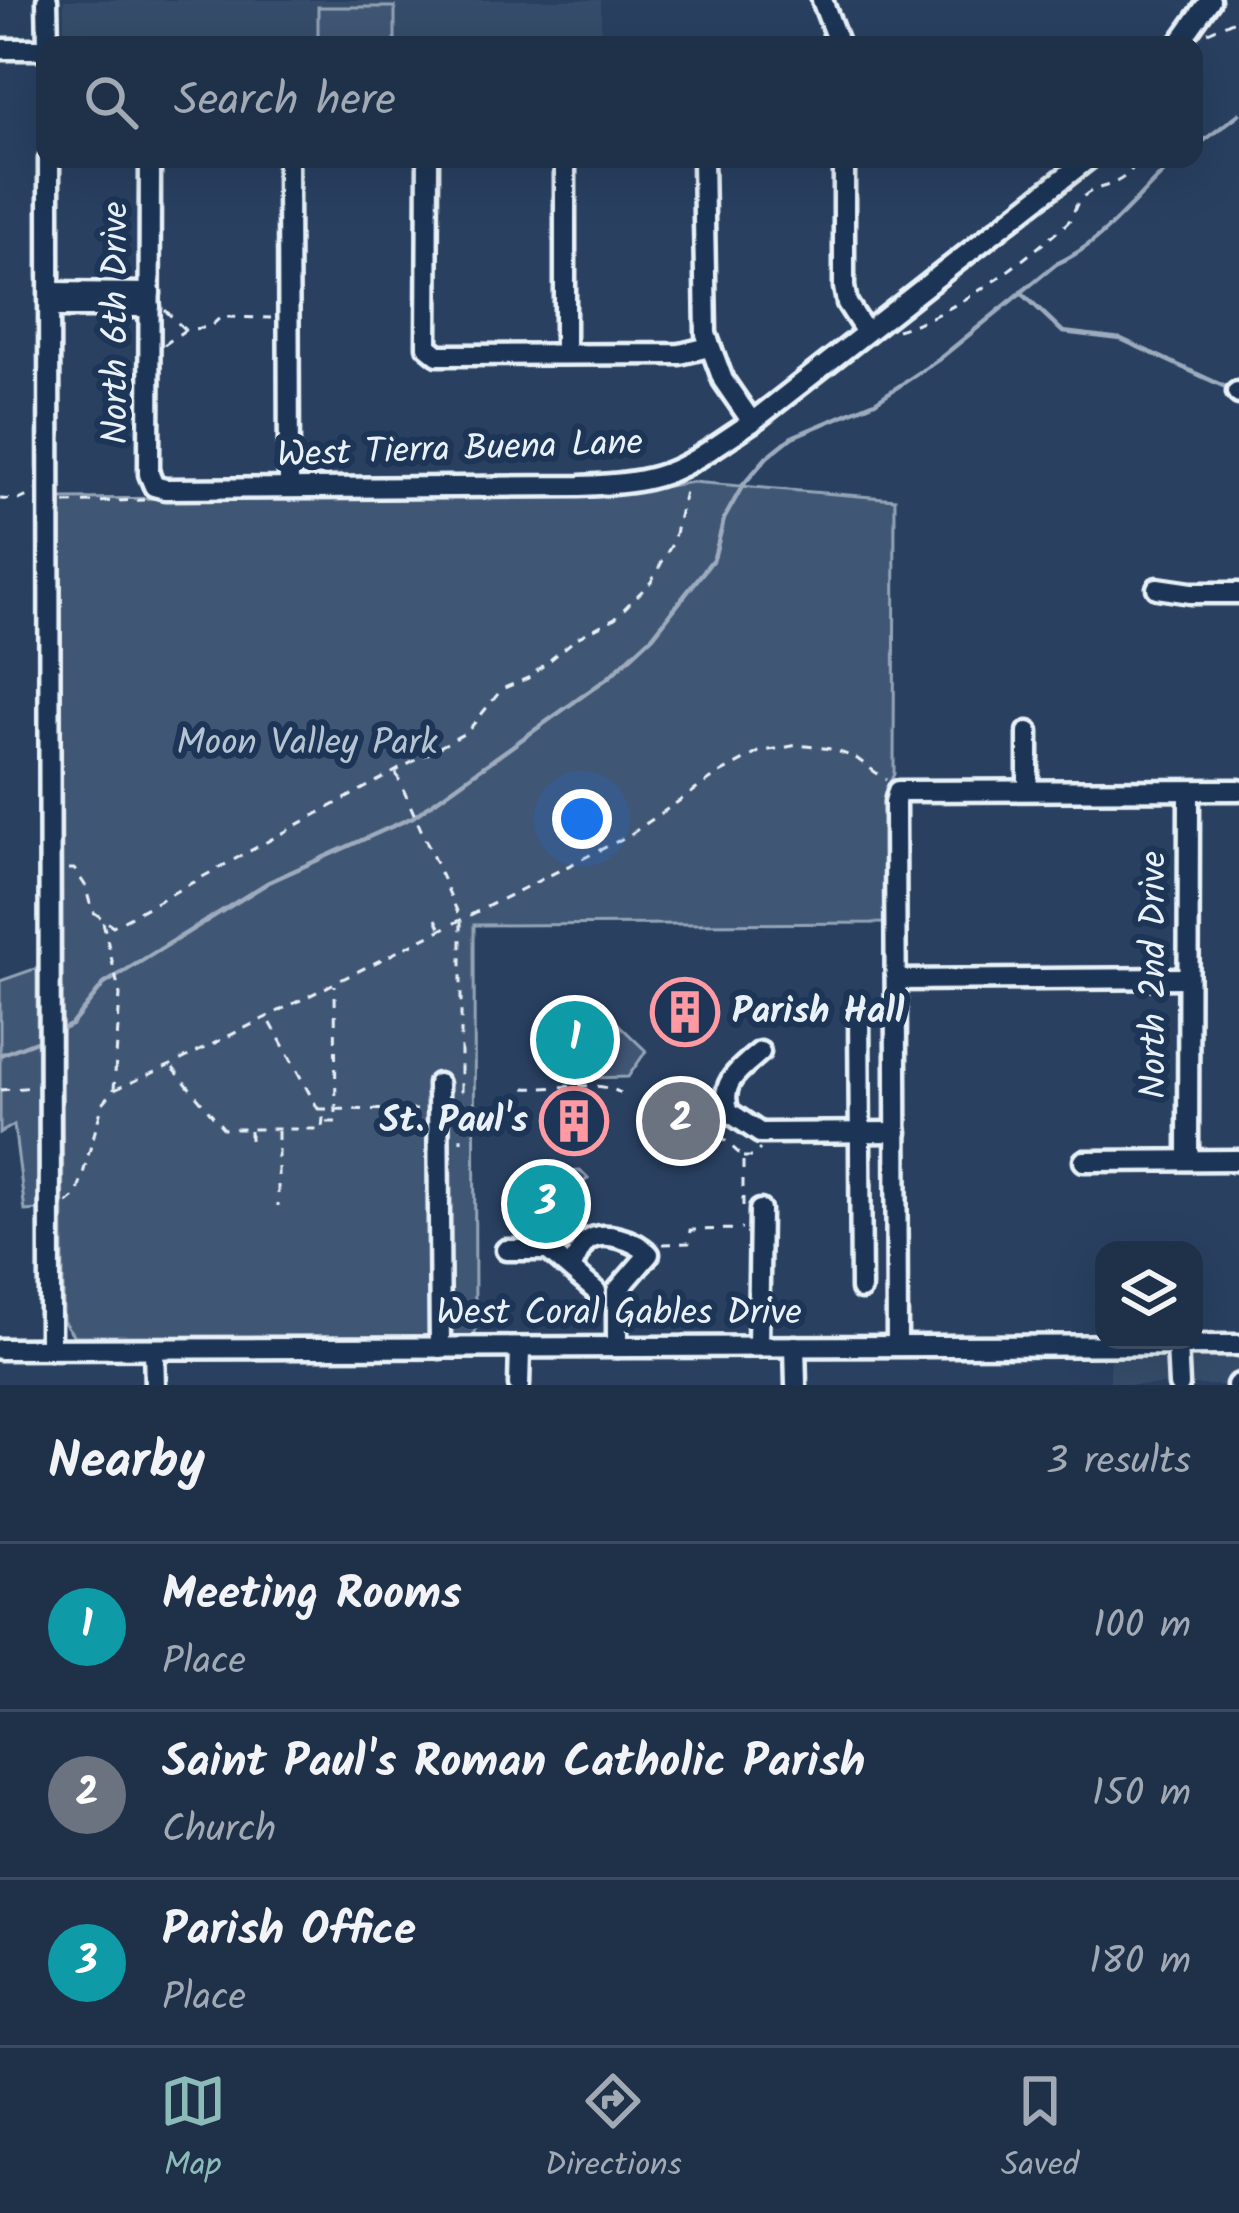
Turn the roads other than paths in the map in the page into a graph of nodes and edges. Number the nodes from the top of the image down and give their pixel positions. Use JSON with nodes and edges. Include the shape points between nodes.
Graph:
{"nodes":[{"id":1,"x":47,"y":0,"type":"edge"},
{"id":2,"x":822,"y":0,"type":"edge"},
{"id":3,"x":1205,"y":2,"type":"edge"},
{"id":4,"x":46,"y":36,"type":"edge"},
{"id":5,"x":836,"y":36,"type":"edge"},
{"id":6,"x":1184,"y":36,"type":"edge"},
{"id":7,"x":36,"y":47,"type":"edge"},
{"id":8,"x":0,"y":49,"type":"edge"},
{"id":9,"x":49,"y":168,"type":"edge"},
{"id":10,"x":150,"y":168,"type":"edge"},
{"id":11,"x":288,"y":168,"type":"edge"},
{"id":12,"x":428,"y":168,"type":"edge"},
{"id":13,"x":565,"y":168,"type":"edge"},
{"id":14,"x":703,"y":168,"type":"edge"},
{"id":15,"x":844,"y":168,"type":"edge"},
{"id":16,"x":1076,"y":168,"type":"edge"},
{"id":17,"x":50,"y":300,"type":"junction"},
{"id":18,"x":150,"y":303,"type":"junction"},
{"id":19,"x":865,"y":331,"type":"junction"},
{"id":20,"x":709,"y":347,"type":"junction"},
{"id":21,"x":565,"y":354,"type":"junction"},
{"id":22,"x":752,"y":422,"type":"junction"},
{"id":23,"x":154,"y":486,"type":"joint"},
{"id":24,"x":290,"y":488,"type":"junction"},
{"id":25,"x":1157,"y":588,"type":"dead end"},
{"id":26,"x":1239,"y":593,"type":"edge"},
{"id":27,"x":1028,"y":732,"type":"dead end"},
{"id":28,"x":1028,"y":790,"type":"junction"},
{"id":29,"x":1189,"y":790,"type":"junction"},
{"id":30,"x":1239,"y":790,"type":"edge"},
{"id":31,"x":1188,"y":978,"type":"junction"},
{"id":32,"x":897,"y":980,"type":"junction"},
{"id":33,"x":859,"y":1011,"type":"dead end"},
{"id":34,"x":760,"y":1052,"type":"dead end"},
{"id":35,"x":437,"y":1084,"type":"dead end"},
{"id":36,"x":860,"y":1132,"type":"junction"},
{"id":37,"x":897,"y":1132,"type":"junction"},
{"id":38,"x":1188,"y":1160,"type":"junction"},
{"id":39,"x":1239,"y":1160,"type":"edge"},
{"id":40,"x":1084,"y":1161,"type":"dead end"},
{"id":41,"x":760,"y":1210,"type":"dead end"},
{"id":42,"x":506,"y":1250,"type":"dead end"},
{"id":43,"x":571,"y":1268,"type":"junction"},
{"id":44,"x":861,"y":1289,"type":"dead end"},
{"id":45,"x":596,"y":1291,"type":"dead end"},
{"id":46,"x":898,"y":1345,"type":"junction"},
{"id":47,"x":1095,"y":1345,"type":"edge"},
{"id":48,"x":1203,"y":1345,"type":"edge"},
{"id":49,"x":1239,"y":1345,"type":"edge"},
{"id":50,"x":758,"y":1346,"type":"junction"},
{"id":51,"x":795,"y":1346,"type":"junction"},
{"id":52,"x":617,"y":1347,"type":"junction"},
{"id":53,"x":440,"y":1348,"type":"junction"},
{"id":54,"x":0,"y":1349,"type":"edge"},
{"id":55,"x":50,"y":1349,"type":"junction"},
{"id":56,"x":154,"y":1349,"type":"junction"},
{"id":57,"x":520,"y":1349,"type":"junction"},
{"id":58,"x":1177,"y":1349,"type":"edge"},
{"id":59,"x":155,"y":1385,"type":"edge"},
{"id":60,"x":519,"y":1385,"type":"edge"},
{"id":61,"x":796,"y":1385,"type":"edge"},
{"id":62,"x":1179,"y":1385,"type":"edge"}],
"edges":[{"from":1,"to":4,"type":"street"},
{"from":2,"to":5,"type":"street"},
{"from":3,"to":6,"type":"street"},
{"from":7,"to":8,"type":"street"},
{"from":9,"to":17,"type":"street"},
{"from":10,"to":18,"type":"street","name":"North 6th Drive"},
{"from":11,"to":24,"type":"street"},
{"from":12,"to":21,"type":"street","via":[[427,346],[438,355]]},
{"from":13,"to":21,"type":"street"},
{"from":14,"to":20,"type":"street"},
{"from":15,"to":19,"type":"street","via":[[844,286]]},
{"from":16,"to":19,"type":"street","name":"West Tierra Buena Lane"},
{"from":17,"to":18,"type":"street"},
{"from":17,"to":55,"type":"street"},
{"from":18,"to":23,"type":"street","name":"North 6th Drive"},
{"from":19,"to":22,"type":"street","name":"West Tierra Buena Lane"},
{"from":20,"to":21,"type":"street"},
{"from":20,"to":22,"type":"street"},
{"from":22,"to":24,"type":"street","name":"West Tierra Buena Lane","via":[[705,458],[638,483]]},
{"from":23,"to":24,"type":"street","name":"West Tierra Buena Lane"},
{"from":25,"to":26,"type":"street"},
{"from":27,"to":28,"type":"street"},
{"from":28,"to":29,"type":"street"},
{"from":28,"to":32,"type":"street","via":[[893,786]]},
{"from":29,"to":30,"type":"street"},
{"from":29,"to":31,"type":"street","name":"North 2nd Drive"},
{"from":31,"to":32,"type":"street"},
{"from":31,"to":38,"type":"street","name":"North 2nd Drive"},
{"from":32,"to":37,"type":"street"},
{"from":33,"to":36,"type":"street"},
{"from":34,"to":36,"type":"street","via":[[733,1076],[724,1100],[734,1118],[760,1132]]},
{"from":35,"to":53,"type":"street"},
{"from":36,"to":37,"type":"street"},
{"from":36,"to":44,"type":"street"},
{"from":37,"to":46,"type":"street"},
{"from":38,"to":39,"type":"street"},
{"from":38,"to":40,"type":"street"},
{"from":41,"to":50,"type":"street"},
{"from":42,"to":43,"type":"street","via":[[548,1250]]},
{"from":43,"to":45,"type":"street"},
{"from":43,"to":52,"type":"street","via":[[592,1239],[632,1240],[649,1254],[617,1291]]},
{"from":46,"to":47,"type":"street","name":"West Coral Gables Drive"},
{"from":46,"to":51,"type":"street","name":"West Coral Gables Drive"},
{"from":48,"to":49,"type":"street","name":"West Coral Gables Drive"},
{"from":50,"to":51,"type":"street","name":"West Coral Gables Drive"},
{"from":50,"to":52,"type":"street","name":"West Coral Gables Drive"},
{"from":51,"to":61,"type":"street"},
{"from":52,"to":57,"type":"street","name":"West Coral Gables Drive"},
{"from":53,"to":56,"type":"street","name":"West Coral Gables Drive"},
{"from":53,"to":57,"type":"street","name":"West Coral Gables Drive"},
{"from":54,"to":55,"type":"street","name":"West Coral Gables Drive"},
{"from":55,"to":56,"type":"street","name":"West Coral Gables Drive"},
{"from":56,"to":59,"type":"street"},
{"from":57,"to":60,"type":"street"},
{"from":58,"to":62,"type":"street"}]}
